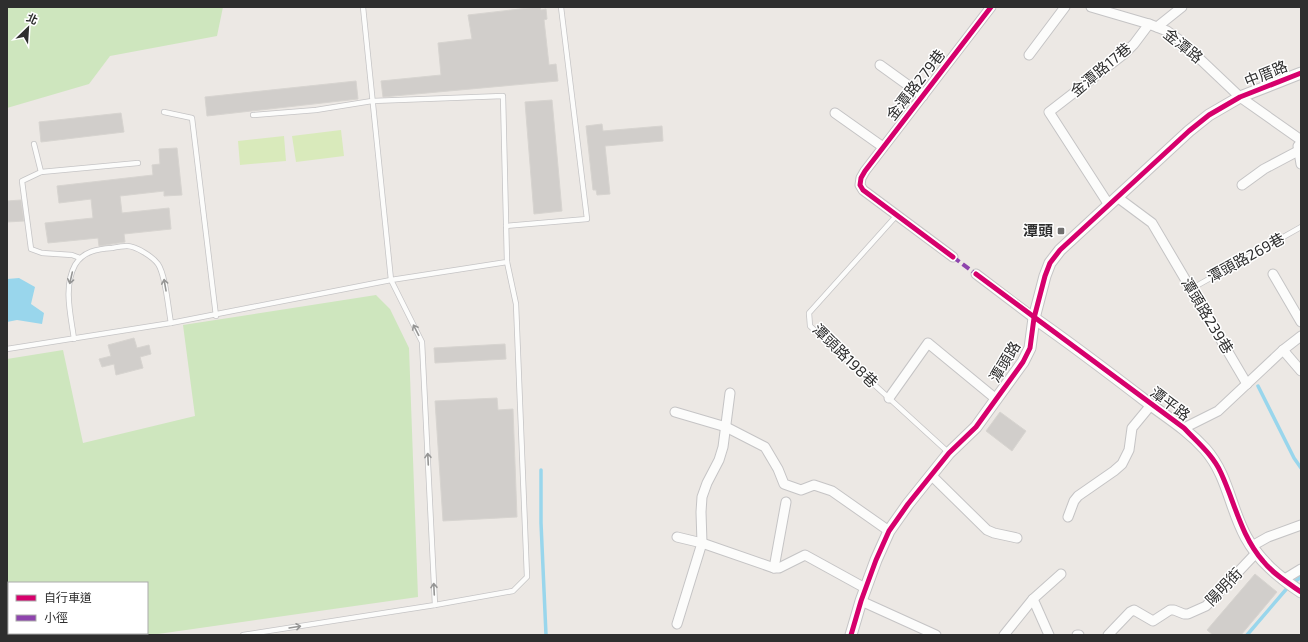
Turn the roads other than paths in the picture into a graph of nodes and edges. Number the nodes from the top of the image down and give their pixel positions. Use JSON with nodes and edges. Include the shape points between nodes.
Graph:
{"nodes":[{"id":1,"x":363,"y":7,"type":"edge"},
{"id":2,"x":560,"y":7,"type":"edge"},
{"id":3,"x":991,"y":7,"type":"edge"},
{"id":4,"x":1065,"y":7,"type":"edge"},
{"id":5,"x":1092,"y":7,"type":"edge"},
{"id":6,"x":1182,"y":7,"type":"edge"},
{"id":7,"x":1153,"y":25,"type":"junction"},
{"id":8,"x":1029,"y":56,"type":"dead end"},
{"id":9,"x":880,"y":65,"type":"dead end"},
{"id":10,"x":1301,"y":73,"type":"edge"},
{"id":11,"x":922,"y":96,"type":"junction"},
{"id":12,"x":1240,"y":97,"type":"junction"},
{"id":13,"x":372,"y":101,"type":"junction"},
{"id":14,"x":164,"y":112,"type":"dead end"},
{"id":15,"x":835,"y":113,"type":"dead end"},
{"id":16,"x":253,"y":115,"type":"dead end"},
{"id":17,"x":1299,"y":139,"type":"edge"},
{"id":18,"x":34,"y":144,"type":"dead end"},
{"id":19,"x":883,"y":147,"type":"junction"},
{"id":20,"x":1298,"y":151,"type":"junction"},
{"id":21,"x":138,"y":163,"type":"dead end"},
{"id":22,"x":1301,"y":164,"type":"edge"},
{"id":23,"x":40,"y":172,"type":"junction"},
{"id":24,"x":1242,"y":185,"type":"dead end"},
{"id":25,"x":1113,"y":201,"type":"junction"},
{"id":26,"x":897,"y":215,"type":"junction"},
{"id":27,"x":506,"y":226,"type":"junction"},
{"id":28,"x":1301,"y":227,"type":"edge"},
{"id":29,"x":953,"y":257,"type":"dead end"},
{"id":30,"x":80,"y":258,"type":"junction"},
{"id":31,"x":507,"y":262,"type":"junction"},
{"id":32,"x":976,"y":274,"type":"dead end"},
{"id":33,"x":1273,"y":274,"type":"dead end"},
{"id":34,"x":391,"y":280,"type":"junction"},
{"id":35,"x":1191,"y":289,"type":"junction"},
{"id":36,"x":216,"y":316,"type":"junction"},
{"id":37,"x":1034,"y":318,"type":"junction"},
{"id":38,"x":1301,"y":322,"type":"edge"},
{"id":39,"x":171,"y":323,"type":"junction"},
{"id":40,"x":1301,"y":336,"type":"edge"},
{"id":41,"x":74,"y":339,"type":"junction"},
{"id":42,"x":7,"y":349,"type":"edge"},
{"id":43,"x":1283,"y":350,"type":"junction"},
{"id":44,"x":1301,"y":371,"type":"edge"},
{"id":45,"x":1247,"y":384,"type":"junction"},
{"id":46,"x":730,"y":394,"type":"dead end"},
{"id":47,"x":889,"y":398,"type":"junction"},
{"id":48,"x":996,"y":399,"type":"junction"},
{"id":49,"x":1151,"y":405,"type":"junction"},
{"id":50,"x":675,"y":412,"type":"dead end"},
{"id":51,"x":726,"y":427,"type":"junction"},
{"id":52,"x":1184,"y":428,"type":"junction"},
{"id":53,"x":949,"y":453,"type":"junction"},
{"id":54,"x":931,"y":476,"type":"junction"},
{"id":55,"x":786,"y":502,"type":"dead end"},
{"id":56,"x":1068,"y":516,"type":"dead end"},
{"id":57,"x":1301,"y":525,"type":"edge"},
{"id":58,"x":890,"y":531,"type":"junction"},
{"id":59,"x":677,"y":536,"type":"dead end"},
{"id":60,"x":1017,"y":538,"type":"dead end"},
{"id":61,"x":702,"y":543,"type":"junction"},
{"id":62,"x":1254,"y":549,"type":"junction"},
{"id":63,"x":774,"y":568,"type":"junction"},
{"id":64,"x":1301,"y":568,"type":"edge"},
{"id":65,"x":1061,"y":574,"type":"dead end"},
{"id":66,"x":1283,"y":580,"type":"junction"},
{"id":67,"x":866,"y":588,"type":"junction"},
{"id":68,"x":1301,"y":592,"type":"edge"},
{"id":69,"x":1034,"y":599,"type":"junction"},
{"id":70,"x":861,"y":601,"type":"junction"},
{"id":71,"x":435,"y":605,"type":"junction"},
{"id":72,"x":677,"y":624,"type":"dead end"},
{"id":73,"x":243,"y":635,"type":"edge"},
{"id":74,"x":851,"y":635,"type":"edge"},
{"id":75,"x":936,"y":635,"type":"edge"},
{"id":76,"x":1004,"y":635,"type":"edge"},
{"id":77,"x":1049,"y":635,"type":"edge"},
{"id":78,"x":1108,"y":635,"type":"edge"}],
"edges":[{"from":1,"to":13,"type":"lane"},
{"from":2,"to":27,"type":"lane","via":[[587,219]]},
{"from":3,"to":11,"type":"street","name":"金潭路279巷"},
{"from":4,"to":8,"type":"street"},
{"from":5,"to":7,"type":"street","name":"金潭路"},
{"from":6,"to":7,"type":"street","name":"金潭路17巷"},
{"from":7,"to":12,"type":"street","name":"金潭路","via":[[1182,42]]},
{"from":7,"to":25,"type":"street","name":"金潭路17巷","via":[[1124,54],[1050,112]]},
{"from":9,"to":11,"type":"street"},
{"from":10,"to":12,"type":"street","name":"中厝路"},
{"from":11,"to":19,"type":"street","name":"金潭路279巷"},
{"from":12,"to":17,"type":"street","name":"金潭路"},
{"from":12,"to":25,"type":"street","name":"潭頭路","via":[[1209,115],[1189,131]]},
{"from":13,"to":16,"type":"lane","via":[[316,110]]},
{"from":13,"to":27,"type":"lane","via":[[503,96]]},
{"from":13,"to":34,"type":"lane"},
{"from":14,"to":36,"type":"lane","via":[[192,118]]},
{"from":15,"to":19,"type":"street"},
{"from":17,"to":20,"type":"street"},
{"from":18,"to":23,"type":"lane"},
{"from":19,"to":26,"type":"street","name":"金潭路279巷","via":[[861,178],[860,185]]},
{"from":20,"to":22,"type":"street"},
{"from":20,"to":24,"type":"street","via":[[1264,169]]},
{"from":21,"to":23,"type":"lane"},
{"from":23,"to":30,"type":"lane","via":[[22,181],[31,249],[42,253],[72,254]]},
{"from":25,"to":35,"type":"street","name":"潭頭路239巷","via":[[1152,223]]},
{"from":25,"to":37,"type":"street","name":"潭頭路","via":[[1050,262]]},
{"from":26,"to":29,"type":"street"},
{"from":26,"to":47,"type":"lane","name":"潭頭路198巷","via":[[809,313],[810,326]]},
{"from":27,"to":31,"type":"lane"},
{"from":28,"to":35,"type":"lane","name":"潭頭路269巷"},
{"from":39,"to":30,"type":"lane","one_way":true,"via":[[163,275],[158,265],[145,253],[128,246],[98,249]]},
{"from":30,"to":41,"type":"lane","one_way":true,"via":[[71,276],[69,291]]},
{"from":31,"to":34,"type":"lane"},
{"from":31,"to":71,"type":"lane","via":[[516,304],[527,577],[513,591]]},
{"from":32,"to":37,"type":"street"},
{"from":33,"to":38,"type":"street"},
{"from":34,"to":36,"type":"lane"},
{"from":71,"to":34,"type":"lane","one_way":true,"via":[[422,342]]},
{"from":35,"to":45,"type":"street","name":"潭頭路239巷"},
{"from":36,"to":39,"type":"lane"},
{"from":37,"to":48,"type":"street","name":"潭頭路","via":[[1030,348]]},
{"from":37,"to":49,"type":"street","name":"潭平路"},
{"from":39,"to":41,"type":"lane"},
{"from":40,"to":43,"type":"street"},
{"from":41,"to":42,"type":"lane"},
{"from":43,"to":44,"type":"street"},
{"from":43,"to":45,"type":"street"},
{"from":45,"to":52,"type":"street","via":[[1218,411]]},
{"from":46,"to":51,"type":"street"},
{"from":47,"to":48,"type":"street","via":[[928,343]]},
{"from":47,"to":53,"type":"lane","name":"潭頭路198巷"},
{"from":48,"to":53,"type":"street","name":"潭頭路","via":[[976,426]]},
{"from":49,"to":52,"type":"street","name":"潭平路"},
{"from":49,"to":56,"type":"street","via":[[1132,428],[1129,450],[1122,464],[1078,496]]},
{"from":50,"to":51,"type":"street"},
{"from":51,"to":58,"type":"street","via":[[765,447],[784,484],[800,490],[814,485],[832,492]]},
{"from":51,"to":61,"type":"street","via":[[719,460],[702,497]]},
{"from":52,"to":62,"type":"street","name":"潭平路","via":[[1221,472],[1246,536]]},
{"from":53,"to":54,"type":"street","name":"潭頭路"},
{"from":54,"to":58,"type":"street","name":"潭頭路"},
{"from":54,"to":60,"type":"street","via":[[986,530]]},
{"from":55,"to":63,"type":"street"},
{"from":57,"to":62,"type":"street","via":[[1268,537]]},
{"from":58,"to":67,"type":"street","name":"潭頭路"},
{"from":59,"to":61,"type":"street"},
{"from":61,"to":63,"type":"street"},
{"from":61,"to":72,"type":"street"},
{"from":62,"to":66,"type":"street","name":"潭平路","via":[[1263,562]]},
{"from":62,"to":78,"type":"street","name":"陽明街","via":[[1206,606],[1188,614],[1170,610],[1153,620],[1134,610]]},
{"from":63,"to":67,"type":"street","via":[[805,555]]},
{"from":64,"to":66,"type":"street"},
{"from":65,"to":69,"type":"street"},
{"from":66,"to":68,"type":"street","name":"潭平路"},
{"from":67,"to":70,"type":"street","name":"潭頭路"},
{"from":69,"to":76,"type":"street"},
{"from":69,"to":77,"type":"street"},
{"from":70,"to":74,"type":"street","name":"潭頭路"},
{"from":70,"to":75,"type":"street"},
{"from":73,"to":71,"type":"lane","one_way":true}]}
